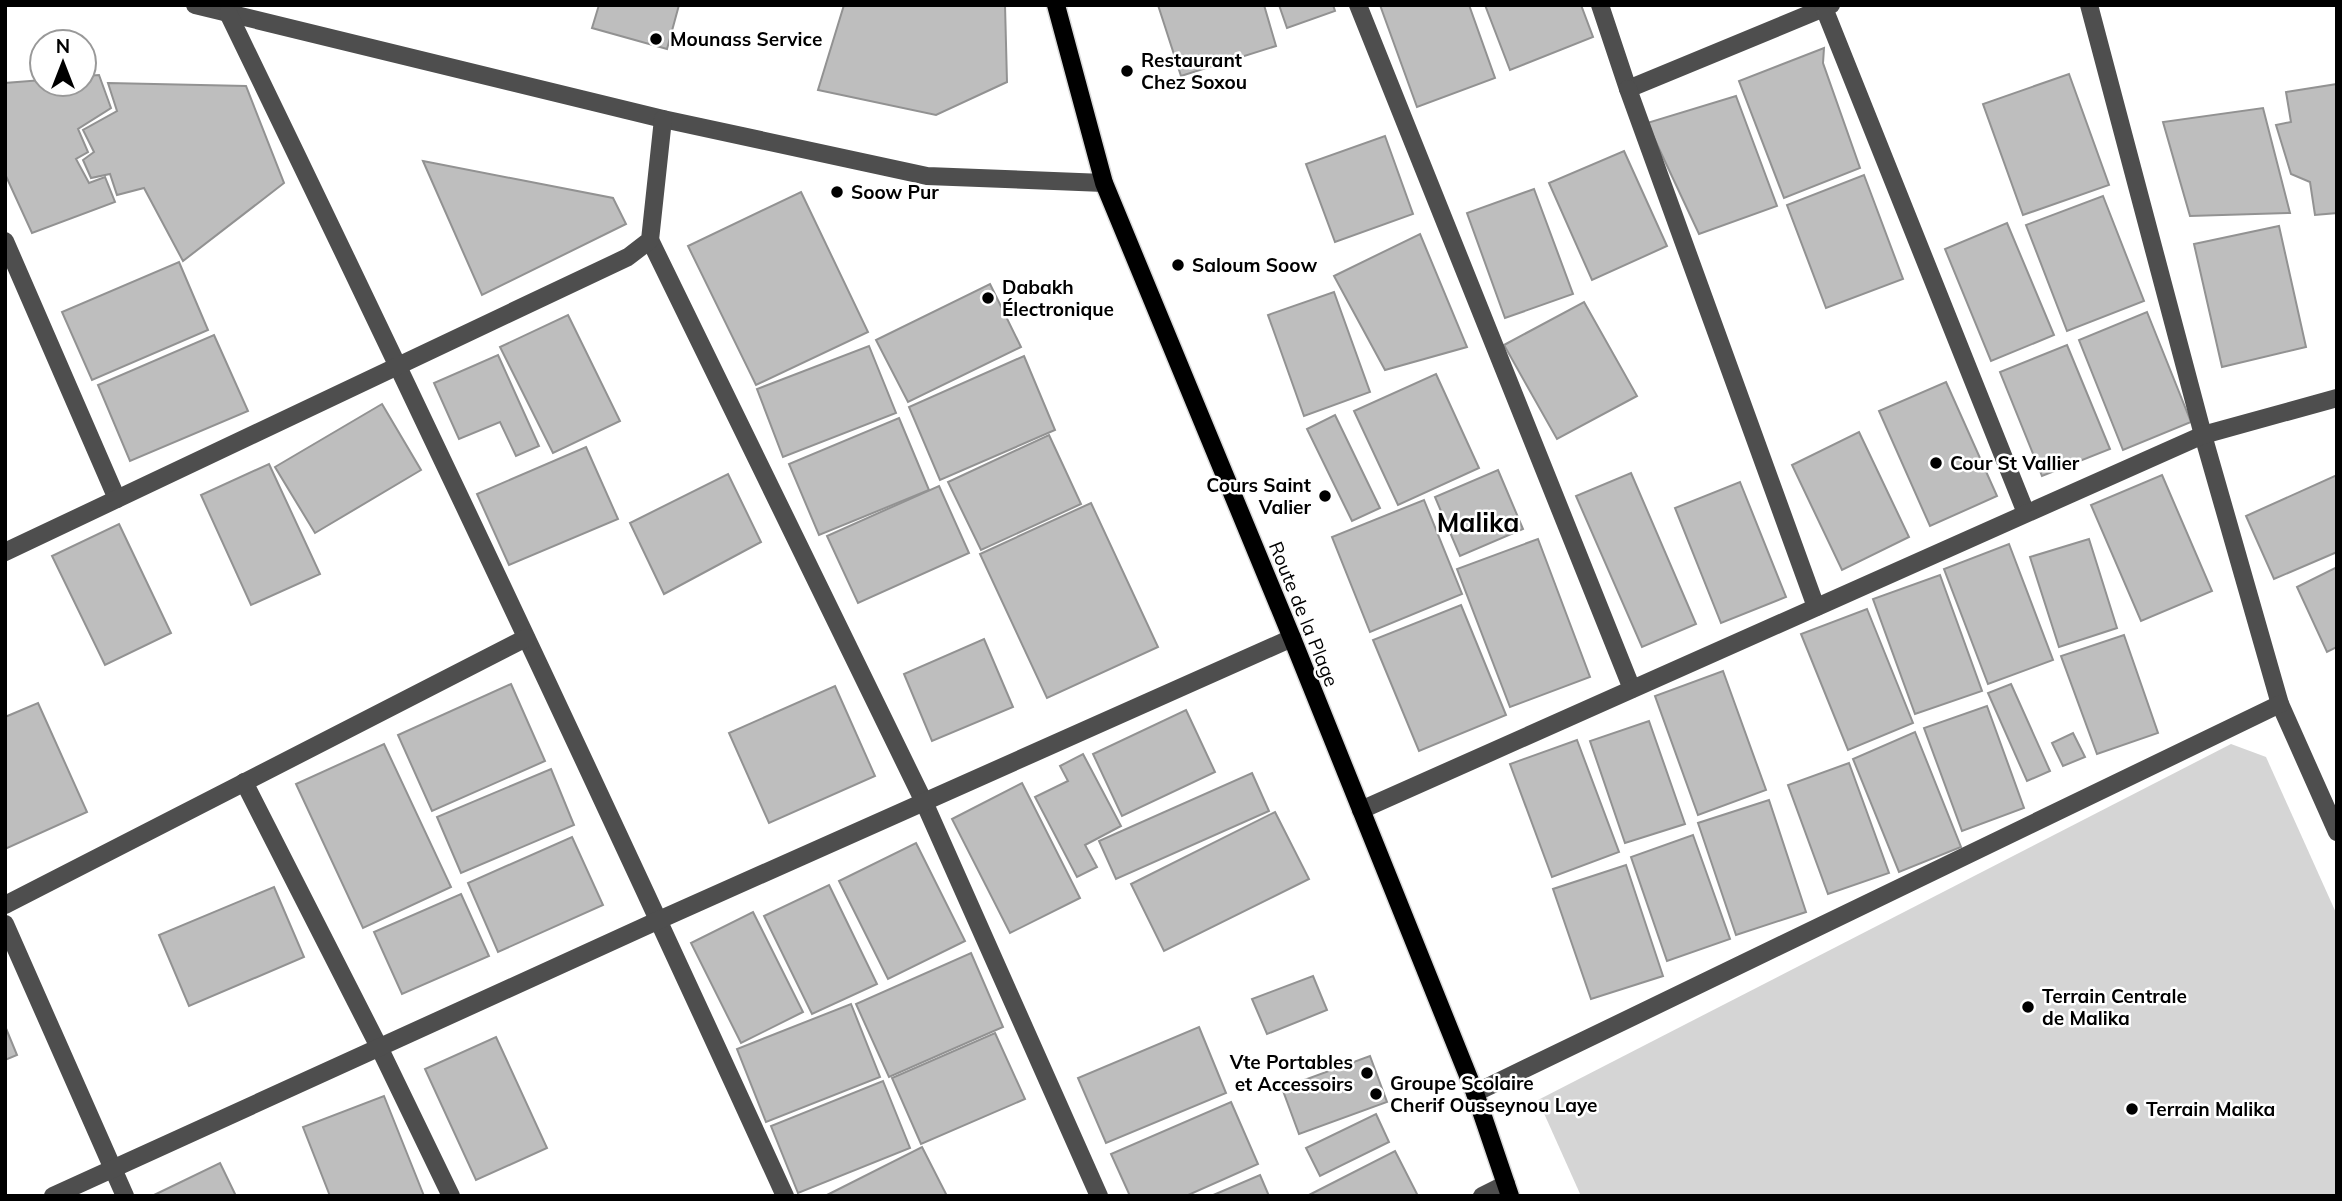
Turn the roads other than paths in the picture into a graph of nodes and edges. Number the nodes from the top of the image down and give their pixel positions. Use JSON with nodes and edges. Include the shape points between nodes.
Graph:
{"nodes":[{"id":1,"x":195,"y":5,"type":"edge"},
{"id":2,"x":1056,"y":5,"type":"edge"},
{"id":3,"x":1358,"y":5,"type":"edge"},
{"id":4,"x":1600,"y":5,"type":"edge"},
{"id":5,"x":2089,"y":5,"type":"edge"},
{"id":6,"x":1826,"y":6,"type":"edge"},
{"id":7,"x":228,"y":13,"type":"junction"},
{"id":8,"x":1628,"y":89,"type":"junction"},
{"id":9,"x":663,"y":119,"type":"junction"},
{"id":10,"x":1104,"y":183,"type":"junction"},
{"id":11,"x":650,"y":240,"type":"junction"},
{"id":12,"x":5,"y":242,"type":"edge"},
{"id":13,"x":399,"y":365,"type":"junction"},
{"id":14,"x":2337,"y":398,"type":"edge"},
{"id":15,"x":2203,"y":435,"type":"junction"},
{"id":16,"x":117,"y":499,"type":"junction"},
{"id":17,"x":2026,"y":513,"type":"junction"},
{"id":18,"x":5,"y":552,"type":"edge"},
{"id":19,"x":1816,"y":607,"type":"junction"},
{"id":20,"x":526,"y":638,"type":"junction"},
{"id":21,"x":1292,"y":638,"type":"junction"},
{"id":22,"x":1632,"y":689,"type":"junction"},
{"id":23,"x":2280,"y":704,"type":"junction"},
{"id":24,"x":244,"y":782,"type":"junction"},
{"id":25,"x":924,"y":802,"type":"junction"},
{"id":26,"x":1361,"y":810,"type":"junction"},
{"id":27,"x":2337,"y":832,"type":"edge"},
{"id":28,"x":5,"y":905,"type":"edge"},
{"id":29,"x":659,"y":920,"type":"junction"},
{"id":30,"x":5,"y":924,"type":"edge"},
{"id":31,"x":379,"y":1047,"type":"junction"},
{"id":32,"x":1475,"y":1093,"type":"junction"},
{"id":33,"x":113,"y":1169,"type":"junction"},
{"id":34,"x":1508,"y":1190,"type":"edge"},
{"id":35,"x":53,"y":1196,"type":"edge"},
{"id":36,"x":125,"y":1196,"type":"edge"},
{"id":37,"x":451,"y":1196,"type":"edge"},
{"id":38,"x":785,"y":1196,"type":"edge"},
{"id":39,"x":1099,"y":1196,"type":"edge"},
{"id":40,"x":1482,"y":1196,"type":"edge"}],
"edges":[{"from":1,"to":7,"type":"street"},
{"from":2,"to":10,"type":"main road","name":"Route de la Plage"},
{"from":3,"to":22,"type":"street"},
{"from":4,"to":8,"type":"street"},
{"from":5,"to":15,"type":"street"},
{"from":6,"to":8,"type":"street"},
{"from":6,"to":17,"type":"street"},
{"from":7,"to":9,"type":"street"},
{"from":7,"to":13,"type":"street"},
{"from":8,"to":19,"type":"street"},
{"from":9,"to":10,"type":"street","via":[[927,176]]},
{"from":9,"to":11,"type":"street"},
{"from":10,"to":21,"type":"main road","name":"Route de la Plage"},
{"from":11,"to":13,"type":"street","via":[[628,257]]},
{"from":11,"to":25,"type":"street"},
{"from":12,"to":16,"type":"street"},
{"from":13,"to":16,"type":"street"},
{"from":13,"to":20,"type":"street"},
{"from":14,"to":15,"type":"street"},
{"from":15,"to":17,"type":"street"},
{"from":15,"to":23,"type":"street"},
{"from":16,"to":18,"type":"street"},
{"from":17,"to":19,"type":"street"},
{"from":19,"to":22,"type":"street"},
{"from":20,"to":24,"type":"street"},
{"from":20,"to":29,"type":"street"},
{"from":21,"to":25,"type":"street"},
{"from":21,"to":26,"type":"main road","name":"Route de la Plage"},
{"from":22,"to":26,"type":"street"},
{"from":23,"to":27,"type":"street"},
{"from":23,"to":32,"type":"street"},
{"from":24,"to":28,"type":"street"},
{"from":24,"to":31,"type":"street"},
{"from":25,"to":29,"type":"street"},
{"from":25,"to":39,"type":"street"},
{"from":26,"to":32,"type":"main road","name":"Route de la Plage"},
{"from":29,"to":31,"type":"street"},
{"from":29,"to":38,"type":"street"},
{"from":30,"to":33,"type":"street"},
{"from":31,"to":33,"type":"street"},
{"from":31,"to":37,"type":"street"},
{"from":32,"to":34,"type":"main road","name":"Route de la Plage"},
{"from":33,"to":35,"type":"street"},
{"from":33,"to":36,"type":"street"},
{"from":34,"to":40,"type":"street"}]}
